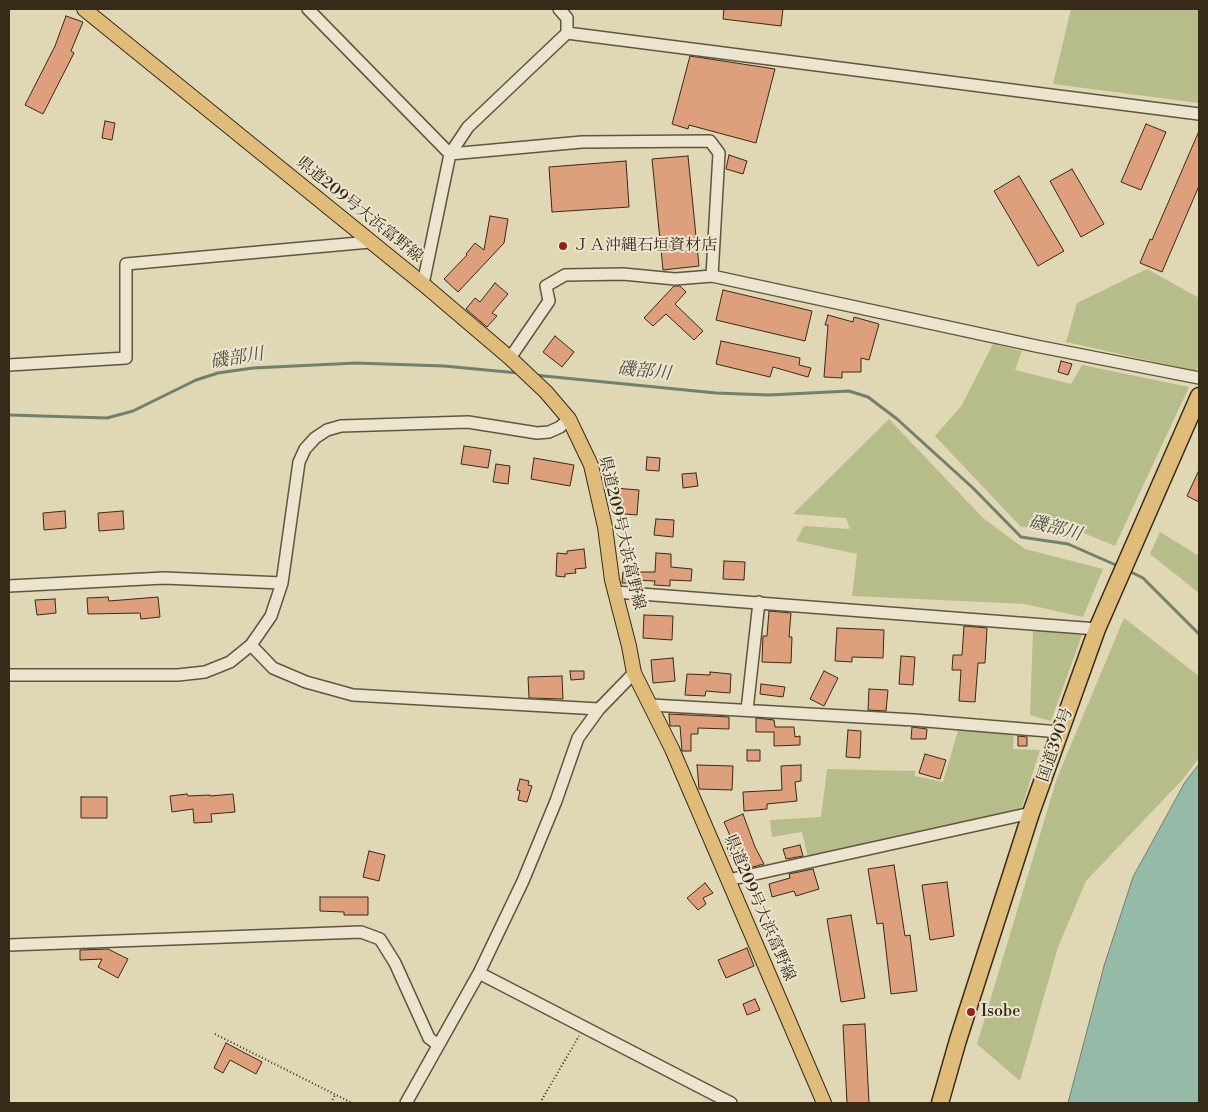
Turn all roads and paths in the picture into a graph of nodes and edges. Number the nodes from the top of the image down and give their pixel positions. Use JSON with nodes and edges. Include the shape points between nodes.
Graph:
{"nodes":[{"id":1,"x":84,"y":9,"type":"edge"},
{"id":2,"x":308,"y":9,"type":"edge"},
{"id":3,"x":559,"y":9,"type":"edge"},
{"id":4,"x":567,"y":33,"type":"junction"},
{"id":5,"x":1199,"y":114,"type":"edge"},
{"id":6,"x":450,"y":154,"type":"junction"},
{"id":7,"x":370,"y":242,"type":"junction"},
{"id":8,"x":712,"y":276,"type":"junction"},
{"id":9,"x":423,"y":284,"type":"junction"},
{"id":10,"x":510,"y":358,"type":"junction"},
{"id":11,"x":9,"y":364,"type":"edge"},
{"id":12,"x":1199,"y":378,"type":"edge"},
{"id":13,"x":1199,"y":396,"type":"edge"},
{"id":14,"x":569,"y":419,"type":"junction"},
{"id":15,"x":282,"y":583,"type":"junction"},
{"id":16,"x":9,"y":586,"type":"edge"},
{"id":17,"x":615,"y":592,"type":"junction"},
{"id":18,"x":758,"y":602,"type":"junction"},
{"id":19,"x":1097,"y":629,"type":"junction"},
{"id":20,"x":251,"y":645,"type":"junction"},
{"id":21,"x":634,"y":673,"type":"junction"},
{"id":22,"x":9,"y":676,"type":"edge"},
{"id":23,"x":650,"y":706,"type":"junction"},
{"id":24,"x":599,"y":708,"type":"junction"},
{"id":25,"x":747,"y":710,"type":"junction"},
{"id":26,"x":1060,"y":732,"type":"junction"},
{"id":27,"x":1031,"y":814,"type":"junction"},
{"id":28,"x":728,"y":880,"type":"junction"},
{"id":29,"x":9,"y":945,"type":"edge"},
{"id":30,"x":479,"y":974,"type":"junction"},
{"id":31,"x":584,"y":1026,"type":"junction"},
{"id":32,"x":215,"y":1034,"type":"dead end"},
{"id":33,"x":438,"y":1045,"type":"junction"},
{"id":34,"x":335,"y":1095,"type":"junction"},
{"id":35,"x":331,"y":1103,"type":"edge"},
{"id":36,"x":352,"y":1103,"type":"edge"},
{"id":37,"x":406,"y":1103,"type":"edge"},
{"id":38,"x":540,"y":1103,"type":"edge"},
{"id":39,"x":731,"y":1103,"type":"edge"},
{"id":40,"x":824,"y":1103,"type":"edge"},
{"id":41,"x":940,"y":1103,"type":"edge"}],
"edges":[{"from":1,"to":7,"type":"main road","name":"県道209号大浜富野線"},
{"from":2,"to":6,"type":"street"},
{"from":3,"to":4,"type":"street","via":[[566,18]]},
{"from":4,"to":5,"type":"street"},
{"from":4,"to":6,"type":"street","via":[[468,128]]},
{"from":6,"to":8,"type":"street","via":[[582,142],[710,141],[719,153]]},
{"from":6,"to":9,"type":"street"},
{"from":7,"to":9,"type":"main road","name":"県道209号大浜富野線"},
{"from":7,"to":11,"type":"street","via":[[126,264],[126,358]]},
{"from":8,"to":10,"type":"street","via":[[675,279],[623,274],[564,275],[546,286],[549,300]]},
{"from":8,"to":12,"type":"street"},
{"from":9,"to":10,"type":"main road","name":"県道209号大浜富野線"},
{"from":10,"to":14,"type":"main road","name":"県道209号大浜富野線"},
{"from":13,"to":19,"type":"highway","name":"国道390号"},
{"from":14,"to":15,"type":"street","via":[[549,432],[537,433],[468,422],[341,426],[327,430],[310,443],[299,462]]},
{"from":14,"to":17,"type":"main road","name":"県道209号大浜富野線","via":[[591,465]]},
{"from":15,"to":16,"type":"street","via":[[164,578]]},
{"from":15,"to":20,"type":"street","via":[[271,616]]},
{"from":17,"to":18,"type":"street"},
{"from":17,"to":21,"type":"main road","name":"県道209号大浜富野線"},
{"from":18,"to":19,"type":"street"},
{"from":18,"to":25,"type":"street"},
{"from":19,"to":26,"type":"highway","name":"国道390号"},
{"from":20,"to":22,"type":"street","via":[[230,662],[205,672]]},
{"from":20,"to":24,"type":"street","via":[[273,668],[306,682],[353,695]]},
{"from":21,"to":23,"type":"main road","name":"県道209号大浜富野線"},
{"from":21,"to":24,"type":"street"},
{"from":23,"to":25,"type":"street"},
{"from":23,"to":28,"type":"main road","name":"県道209号大浜富野線"},
{"from":24,"to":30,"type":"street","via":[[578,738],[523,881]]},
{"from":25,"to":26,"type":"street"},
{"from":26,"to":27,"type":"highway","name":"国道390号"},
{"from":27,"to":28,"type":"street"},
{"from":27,"to":41,"type":"highway","name":"国道390号"},
{"from":28,"to":40,"type":"main road","name":"県道209号大浜富野線"},
{"from":29,"to":33,"type":"street","via":[[361,932],[380,939],[395,962],[429,1038]]},
{"from":30,"to":31,"type":"street"},
{"from":30,"to":33,"type":"street"},
{"from":31,"to":38,"type":"path"},
{"from":31,"to":39,"type":"street"},
{"from":32,"to":34,"type":"path"},
{"from":33,"to":37,"type":"street"},
{"from":34,"to":35,"type":"path"},
{"from":34,"to":36,"type":"path"}]}
